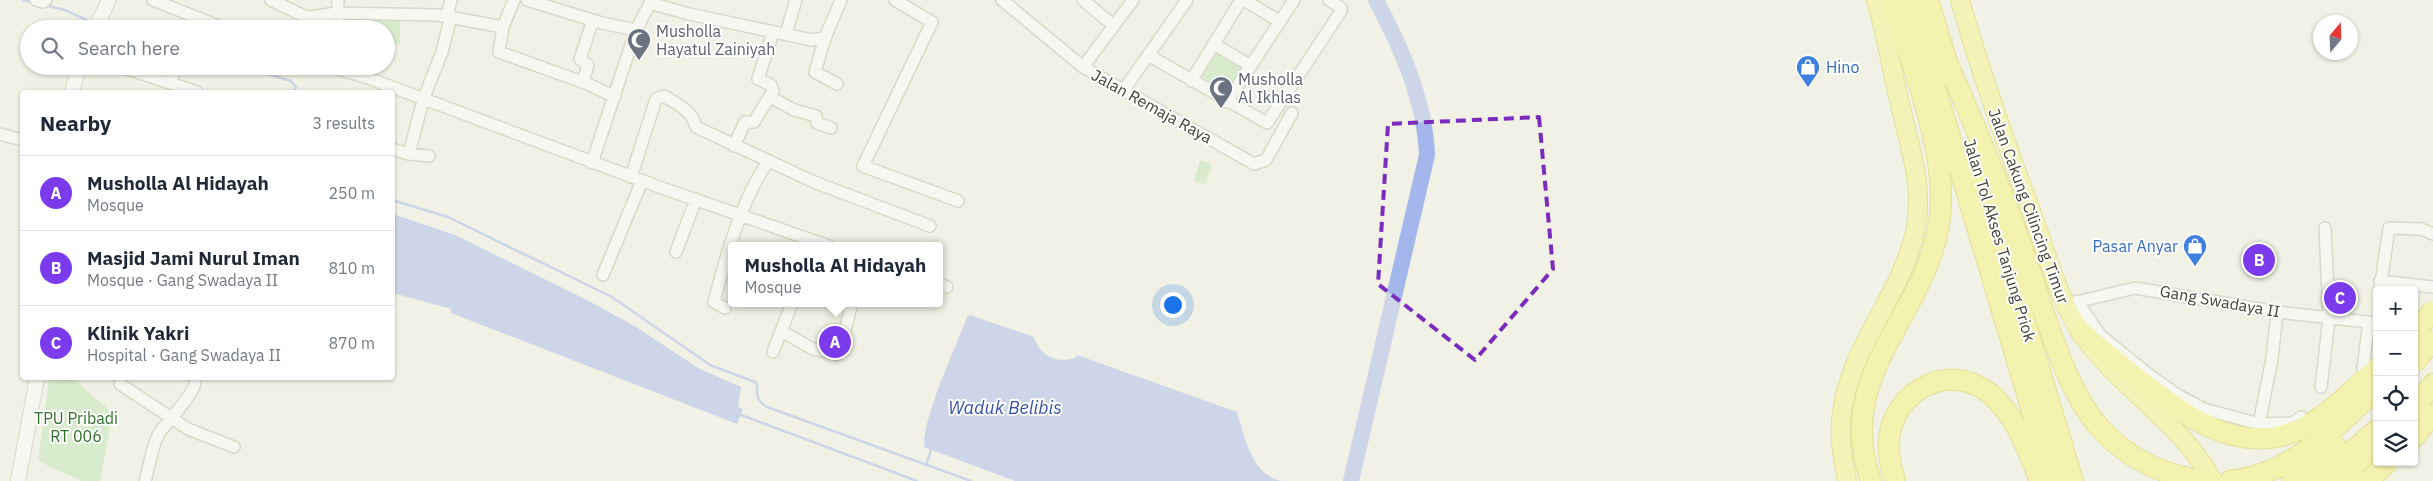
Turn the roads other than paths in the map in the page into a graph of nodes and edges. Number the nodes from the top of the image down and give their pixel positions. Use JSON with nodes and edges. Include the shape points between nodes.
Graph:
{"nodes":[{"id":1,"x":36,"y":0,"type":"edge"},
{"id":2,"x":46,"y":0,"type":"edge"},
{"id":3,"x":109,"y":0,"type":"edge"},
{"id":4,"x":153,"y":0,"type":"edge"},
{"id":5,"x":271,"y":0,"type":"edge"},
{"id":6,"x":338,"y":0,"type":"edge"},
{"id":7,"x":451,"y":0,"type":"edge"},
{"id":8,"x":514,"y":0,"type":"edge"},
{"id":9,"x":527,"y":0,"type":"edge"},
{"id":10,"x":796,"y":0,"type":"edge"},
{"id":11,"x":841,"y":0,"type":"edge"},
{"id":12,"x":895,"y":0,"type":"edge"},
{"id":13,"x":1002,"y":0,"type":"edge"},
{"id":14,"x":1083,"y":0,"type":"edge"},
{"id":15,"x":1133,"y":0,"type":"edge"},
{"id":16,"x":1187,"y":0,"type":"edge"},
{"id":17,"x":1242,"y":0,"type":"edge"},
{"id":18,"x":1294,"y":0,"type":"edge"},
{"id":19,"x":1329,"y":0,"type":"edge"},
{"id":20,"x":1876,"y":0,"type":"edge"},
{"id":21,"x":1892,"y":0,"type":"edge"},
{"id":22,"x":1909,"y":0,"type":"edge"},
{"id":23,"x":1928,"y":0,"type":"edge"},
{"id":24,"x":1960,"y":0,"type":"edge"},
{"id":25,"x":650,"y":1,"type":"edge"},
{"id":26,"x":336,"y":13,"type":"junction"},
{"id":27,"x":449,"y":16,"type":"junction"},
{"id":28,"x":99,"y":20,"type":"edge"},
{"id":29,"x":203,"y":20,"type":"edge"},
{"id":30,"x":336,"y":20,"type":"edge"},
{"id":31,"x":593,"y":20,"type":"junction"},
{"id":32,"x":1280,"y":21,"type":"junction"},
{"id":33,"x":1114,"y":26,"type":"junction"},
{"id":34,"x":503,"y":27,"type":"junction"},
{"id":35,"x":636,"y":30,"type":"junction"},
{"id":36,"x":774,"y":32,"type":"junction"},
{"id":37,"x":786,"y":34,"type":"junction"},
{"id":38,"x":825,"y":38,"type":"junction"},
{"id":39,"x":1214,"y":44,"type":"junction"},
{"id":40,"x":1148,"y":55,"type":"junction"},
{"id":41,"x":1947,"y":62,"type":"junction"},
{"id":42,"x":1251,"y":66,"type":"junction"},
{"id":43,"x":1083,"y":67,"type":"junction"},
{"id":44,"x":77,"y":75,"type":"edge"},
{"id":45,"x":146,"y":75,"type":"edge"},
{"id":46,"x":173,"y":75,"type":"edge"},
{"id":47,"x":358,"y":75,"type":"edge"},
{"id":48,"x":1191,"y":81,"type":"junction"},
{"id":49,"x":583,"y":82,"type":"junction"},
{"id":50,"x":170,"y":83,"type":"junction"},
{"id":51,"x":837,"y":84,"type":"dead end"},
{"id":52,"x":73,"y":90,"type":"edge"},
{"id":53,"x":191,"y":90,"type":"edge"},
{"id":54,"x":1123,"y":91,"type":"junction"},
{"id":55,"x":770,"y":97,"type":"junction"},
{"id":56,"x":615,"y":98,"type":"junction"},
{"id":57,"x":423,"y":100,"type":"junction"},
{"id":58,"x":1227,"y":102,"type":"junction"},
{"id":59,"x":1292,"y":113,"type":"dead end"},
{"id":60,"x":831,"y":128,"type":"dead end"},
{"id":61,"x":0,"y":134,"type":"edge"},
{"id":62,"x":20,"y":139,"type":"edge"},
{"id":63,"x":734,"y":146,"type":"junction"},
{"id":64,"x":395,"y":150,"type":"edge"},
{"id":65,"x":409,"y":154,"type":"junction"},
{"id":66,"x":429,"y":156,"type":"dead end"},
{"id":67,"x":768,"y":162,"type":"junction"},
{"id":68,"x":592,"y":163,"type":"junction"},
{"id":69,"x":637,"y":179,"type":"junction"},
{"id":70,"x":696,"y":199,"type":"junction"},
{"id":71,"x":958,"y":201,"type":"dead end"},
{"id":72,"x":742,"y":214,"type":"junction"},
{"id":73,"x":930,"y":226,"type":"dead end"},
{"id":74,"x":2326,"y":228,"type":"dead end"},
{"id":75,"x":2433,"y":234,"type":"edge"},
{"id":76,"x":733,"y":242,"type":"edge"},
{"id":77,"x":809,"y":242,"type":"edge"},
{"id":78,"x":676,"y":252,"type":"dead end"},
{"id":79,"x":728,"y":258,"type":"edge"},
{"id":80,"x":604,"y":275,"type":"dead end"},
{"id":81,"x":2380,"y":285,"type":"edge"},
{"id":82,"x":2433,"y":287,"type":"edge"},
{"id":83,"x":2070,"y":303,"type":"junction"},
{"id":84,"x":791,"y":307,"type":"edge"},
{"id":85,"x":851,"y":307,"type":"edge"},
{"id":86,"x":725,"y":308,"type":"dead end"},
{"id":87,"x":2433,"y":311,"type":"edge"},
{"id":88,"x":2277,"y":312,"type":"junction"},
{"id":89,"x":2329,"y":318,"type":"junction"},
{"id":90,"x":2373,"y":323,"type":"edge"},
{"id":91,"x":782,"y":332,"type":"junction"},
{"id":92,"x":2081,"y":332,"type":"junction"},
{"id":93,"x":2426,"y":332,"type":"edge"},
{"id":94,"x":2418,"y":345,"type":"edge"},
{"id":95,"x":773,"y":352,"type":"dead end"},
{"id":96,"x":2418,"y":353,"type":"edge"},
{"id":97,"x":2418,"y":360,"type":"edge"},
{"id":98,"x":2370,"y":368,"type":"edge"},
{"id":99,"x":2433,"y":368,"type":"edge"},
{"id":100,"x":37,"y":380,"type":"edge"},
{"id":101,"x":195,"y":380,"type":"edge"},
{"id":102,"x":120,"y":384,"type":"dead end"},
{"id":103,"x":2433,"y":384,"type":"edge"},
{"id":104,"x":2418,"y":386,"type":"edge"},
{"id":105,"x":2321,"y":387,"type":"dead end"},
{"id":106,"x":2373,"y":393,"type":"edge"},
{"id":107,"x":2418,"y":403,"type":"edge"},
{"id":108,"x":2373,"y":409,"type":"edge"},
{"id":109,"x":2433,"y":415,"type":"edge"},
{"id":110,"x":2300,"y":417,"type":"dead end"},
{"id":111,"x":171,"y":419,"type":"junction"},
{"id":112,"x":2259,"y":424,"type":"junction"},
{"id":113,"x":2418,"y":432,"type":"edge"},
{"id":114,"x":2373,"y":433,"type":"edge"},
{"id":115,"x":234,"y":447,"type":"dead end"},
{"id":116,"x":2373,"y":454,"type":"edge"},
{"id":117,"x":2383,"y":466,"type":"edge"},
{"id":118,"x":2386,"y":466,"type":"edge"},
{"id":119,"x":18,"y":481,"type":"edge"},
{"id":120,"x":146,"y":481,"type":"edge"},
{"id":121,"x":1847,"y":481,"type":"edge"},
{"id":122,"x":1871,"y":481,"type":"edge"},
{"id":123,"x":1895,"y":481,"type":"edge"},
{"id":124,"x":2040,"y":481,"type":"edge"},
{"id":125,"x":2052,"y":481,"type":"edge"},
{"id":126,"x":2073,"y":481,"type":"edge"},
{"id":127,"x":2211,"y":481,"type":"edge"},
{"id":128,"x":2230,"y":481,"type":"edge"},
{"id":129,"x":2292,"y":481,"type":"edge"},
{"id":130,"x":2317,"y":481,"type":"edge"},
{"id":131,"x":2343,"y":481,"type":"edge"},
{"id":132,"x":2368,"y":481,"type":"edge"},
{"id":133,"x":2382,"y":481,"type":"edge"}],
"edges":[{"from":1,"to":2,"type":"street"},
{"from":3,"to":28,"type":"street"},
{"from":4,"to":29,"type":"street"},
{"from":5,"to":26,"type":"street","via":[[304,16]]},
{"from":6,"to":26,"type":"street"},
{"from":7,"to":27,"type":"street"},
{"from":8,"to":34,"type":"street"},
{"from":9,"to":31,"type":"street"},
{"from":10,"to":37,"type":"street"},
{"from":11,"to":38,"type":"street"},
{"from":12,"to":71,"type":"street","via":[[932,22],[863,166]]},
{"from":13,"to":43,"type":"street","name":"Jalan Remaja Raya"},
{"from":14,"to":33,"type":"street"},
{"from":15,"to":33,"type":"street"},
{"from":16,"to":40,"type":"street"},
{"from":17,"to":32,"type":"street"},
{"from":17,"to":39,"type":"street"},
{"from":18,"to":32,"type":"street"},
{"from":19,"to":58,"type":"street","via":[[1342,9],[1267,123]]},
{"from":20,"to":121,"type":"highway","via":[[1914,162],[1918,212],[1906,264],[1859,355],[1846,388],[1841,423]]},
{"from":21,"to":122,"type":"highway","via":[[1936,148],[1941,205],[1938,234],[1929,263],[1882,352],[1868,387],[1863,438]]},
{"from":22,"to":125,"type":"highway","name":"Jalan Tol Akses Tanjung Priok"},
{"from":23,"to":41,"type":"highway","name":"Jalan Tol Akses Tanjung Priok"},
{"from":24,"to":83,"type":"highway","name":"Jalan Cakung Cilincing Timur","via":[[2005,143]]},
{"from":25,"to":35,"type":"street"},
{"from":25,"to":36,"type":"street","via":[[689,14]]},
{"from":26,"to":27,"type":"street"},
{"from":26,"to":30,"type":"street"},
{"from":27,"to":34,"type":"street"},
{"from":27,"to":57,"type":"street","via":[[442,52]]},
{"from":31,"to":35,"type":"street"},
{"from":31,"to":49,"type":"street","via":[[580,59],[588,65]]},
{"from":32,"to":42,"type":"street"},
{"from":33,"to":43,"type":"street"},
{"from":34,"to":49,"type":"street","via":[[499,52]]},
{"from":35,"to":56,"type":"street"},
{"from":36,"to":37,"type":"street"},
{"from":36,"to":55,"type":"street","via":[[758,79],[773,88]]},
{"from":37,"to":38,"type":"street","via":[[812,40]]},
{"from":38,"to":51,"type":"street","via":[[815,72]]},
{"from":39,"to":42,"type":"street"},
{"from":39,"to":48,"type":"street"},
{"from":40,"to":48,"type":"street"},
{"from":40,"to":54,"type":"street"},
{"from":41,"to":126,"type":"highway","name":"Jalan Tol Akses Tanjung Priok"},
{"from":41,"to":127,"type":"highway","via":[[1996,176],[2065,368],[2090,416],[2110,439],[2138,460],[2168,473]]},
{"from":42,"to":58,"type":"street"},
{"from":43,"to":54,"type":"street","name":"Jalan Remaja Raya"},
{"from":44,"to":52,"type":"street"},
{"from":45,"to":50,"type":"street"},
{"from":46,"to":50,"type":"street"},
{"from":47,"to":57,"type":"street"},
{"from":48,"to":58,"type":"street"},
{"from":49,"to":56,"type":"street"},
{"from":50,"to":53,"type":"street"},
{"from":54,"to":59,"type":"street","name":"Jalan Remaja Raya","via":[[1254,164],[1266,160]]},
{"from":55,"to":60,"type":"street","via":[[802,113],[816,116],[817,123]]},
{"from":55,"to":63,"type":"street","via":[[754,122],[745,122]]},
{"from":56,"to":68,"type":"street"},
{"from":57,"to":65,"type":"street"},
{"from":57,"to":68,"type":"street"},
{"from":61,"to":62,"type":"street"},
{"from":63,"to":67,"type":"street"},
{"from":63,"to":69,"type":"street","via":[[696,127],[689,112],[659,96]]},
{"from":64,"to":65,"type":"street"},
{"from":65,"to":66,"type":"street"},
{"from":67,"to":72,"type":"street","via":[[757,176]]},
{"from":67,"to":73,"type":"street"},
{"from":68,"to":69,"type":"street"},
{"from":69,"to":70,"type":"street"},
{"from":69,"to":80,"type":"street"},
{"from":70,"to":72,"type":"street"},
{"from":70,"to":78,"type":"street"},
{"from":72,"to":76,"type":"street"},
{"from":72,"to":77,"type":"street"},
{"from":74,"to":89,"type":"street"},
{"from":75,"to":81,"type":"street","via":[[2389,228]]},
{"from":79,"to":86,"type":"street","via":[[714,302]]},
{"from":81,"to":82,"type":"street"},
{"from":83,"to":88,"type":"street","name":"Gang Swadaya II","via":[[2136,288]]},
{"from":83,"to":92,"type":"highway","name":"Jalan Cakung Cilincing Timur"},
{"from":83,"to":112,"type":"street","via":[[2100,335],[2176,394],[2204,409]]},
{"from":84,"to":91,"type":"street"},
{"from":85,"to":91,"type":"street","via":[[837,354],[813,349]]},
{"from":87,"to":93,"type":"highway","bridge":true},
{"from":88,"to":89,"type":"street","name":"Gang Swadaya II"},
{"from":88,"to":112,"type":"street","via":[[2272,359]]},
{"from":89,"to":90,"type":"street","name":"Gang Swadaya II"},
{"from":89,"to":105,"type":"street"},
{"from":90,"to":98,"type":"street"},
{"from":91,"to":95,"type":"street"},
{"from":92,"to":98,"type":"highway","via":[[2179,410],[2210,428],[2235,437],[2275,437],[2300,429],[2325,413]]},
{"from":92,"to":127,"type":"highway","name":"Jalan Cakung Cilincing Timur","via":[[2113,371],[2185,440]]},
{"from":93,"to":94,"type":"highway"},
{"from":93,"to":96,"type":"highway","bridge":true},
{"from":93,"to":97,"type":"street"},
{"from":99,"to":104,"type":"highway"},
{"from":100,"to":119,"type":"street"},
{"from":101,"to":111,"type":"street"},
{"from":102,"to":111,"type":"street"},
{"from":103,"to":107,"type":"highway"},
{"from":106,"to":128,"type":"highway","via":[[2298,458],[2272,471]]},
{"from":108,"to":129,"type":"highway","via":[[2333,448]]},
{"from":109,"to":113,"type":"highway"},
{"from":110,"to":112,"type":"street","via":[[2292,423]]},
{"from":111,"to":115,"type":"street"},
{"from":111,"to":120,"type":"street","via":[[155,442]]},
{"from":114,"to":130,"type":"highway"},
{"from":116,"to":131,"type":"highway"},
{"from":117,"to":132,"type":"highway","bridge":true},
{"from":118,"to":133,"type":"street"},
{"from":123,"to":124,"type":"highway","via":[[1889,439],[1899,408],[1922,387],[1952,379],[1977,386],[2000,404],[2021,436]]}]}
